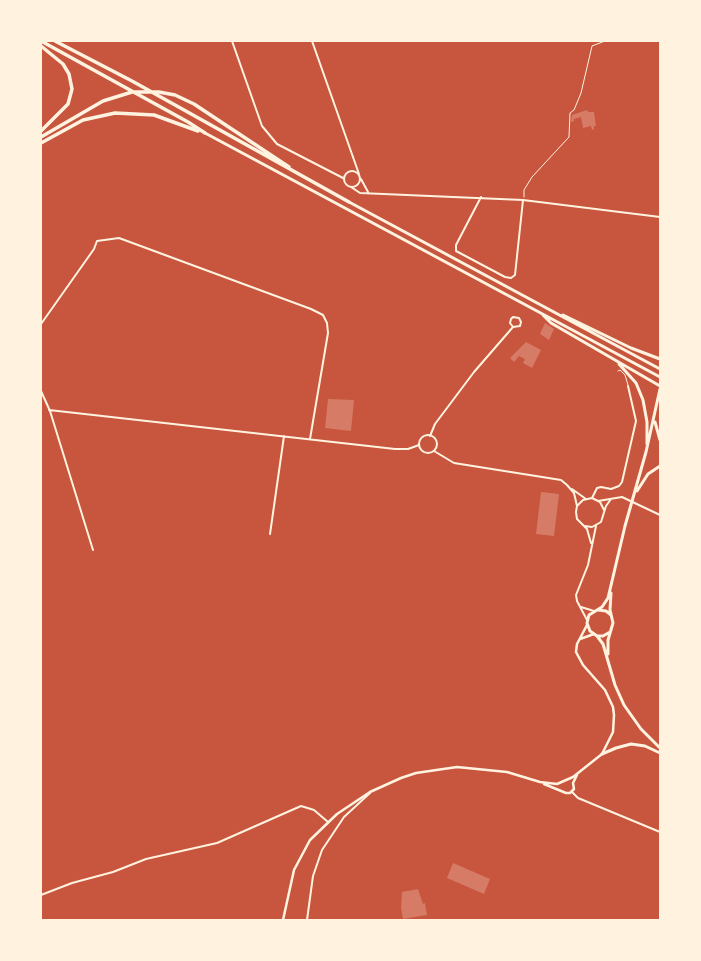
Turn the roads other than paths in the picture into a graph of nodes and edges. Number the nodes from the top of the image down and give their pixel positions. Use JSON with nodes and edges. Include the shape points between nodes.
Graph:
{"nodes":[{"id":1,"x":41,"y":41,"type":"edge"},
{"id":2,"x":55,"y":41,"type":"edge"},
{"id":3,"x":232,"y":41,"type":"edge"},
{"id":4,"x":312,"y":41,"type":"edge"},
{"id":5,"x":41,"y":46,"type":"edge"},
{"id":6,"x":41,"y":131,"type":"edge"},
{"id":7,"x":205,"y":134,"type":"junction"},
{"id":8,"x":41,"y":137,"type":"edge"},
{"id":9,"x":41,"y":143,"type":"edge"},
{"id":10,"x":359,"y":175,"type":"junction"},
{"id":11,"x":343,"y":178,"type":"junction"},
{"id":12,"x":308,"y":180,"type":"junction"},
{"id":13,"x":351,"y":187,"type":"junction"},
{"id":14,"x":368,"y":192,"type":"junction"},
{"id":15,"x":481,"y":197,"type":"junction"},
{"id":16,"x":523,"y":200,"type":"junction"},
{"id":17,"x":349,"y":202,"type":"joint"},
{"id":18,"x":660,"y":217,"type":"edge"},
{"id":19,"x":542,"y":306,"type":"junction"},
{"id":20,"x":538,"y":312,"type":"junction"},
{"id":21,"x":41,"y":324,"type":"edge"},
{"id":22,"x":513,"y":327,"type":"junction"},
{"id":23,"x":613,"y":359,"type":"junction"},
{"id":24,"x":660,"y":359,"type":"edge"},
{"id":25,"x":660,"y":369,"type":"edge"},
{"id":26,"x":618,"y":371,"type":"dead end"},
{"id":27,"x":660,"y":377,"type":"edge"},
{"id":28,"x":628,"y":386,"type":"joint"},
{"id":29,"x":660,"y":389,"type":"edge"},
{"id":30,"x":41,"y":390,"type":"edge"},
{"id":31,"x":49,"y":410,"type":"junction"},
{"id":32,"x":654,"y":418,"type":"junction"},
{"id":33,"x":284,"y":436,"type":"junction"},
{"id":34,"x":430,"y":436,"type":"junction"},
{"id":35,"x":310,"y":439,"type":"junction"},
{"id":36,"x":660,"y":440,"type":"edge"},
{"id":37,"x":419,"y":445,"type":"junction"},
{"id":38,"x":434,"y":451,"type":"junction"},
{"id":39,"x":646,"y":452,"type":"junction"},
{"id":40,"x":660,"y":466,"type":"edge"},
{"id":41,"x":571,"y":488,"type":"junction"},
{"id":42,"x":634,"y":496,"type":"junction"},
{"id":43,"x":592,"y":498,"type":"junction"},
{"id":44,"x":586,"y":499,"type":"junction"},
{"id":45,"x":612,"y":499,"type":"junction"},
{"id":46,"x":598,"y":501,"type":"junction"},
{"id":47,"x":577,"y":506,"type":"junction"},
{"id":48,"x":604,"y":510,"type":"junction"},
{"id":49,"x":660,"y":515,"type":"edge"},
{"id":50,"x":584,"y":526,"type":"junction"},
{"id":51,"x":596,"y":526,"type":"junction"},
{"id":52,"x":270,"y":534,"type":"dead end"},
{"id":53,"x":592,"y":544,"type":"junction"},
{"id":54,"x":94,"y":550,"type":"dead end"},
{"id":55,"x":611,"y":587,"type":"junction"},
{"id":56,"x":581,"y":607,"type":"junction"},
{"id":57,"x":598,"y":610,"type":"junction"},
{"id":58,"x":594,"y":611,"type":"junction"},
{"id":59,"x":612,"y":617,"type":"junction"},
{"id":60,"x":587,"y":623,"type":"junction"},
{"id":61,"x":610,"y":631,"type":"junction"},
{"id":62,"x":596,"y":635,"type":"junction"},
{"id":63,"x":580,"y":639,"type":"junction"},
{"id":64,"x":608,"y":658,"type":"junction"},
{"id":65,"x":660,"y":748,"type":"edge"},
{"id":66,"x":660,"y":753,"type":"edge"},
{"id":67,"x":602,"y":754,"type":"junction"},
{"id":68,"x":581,"y":771,"type":"junction"},
{"id":69,"x":568,"y":780,"type":"junction"},
{"id":70,"x":540,"y":782,"type":"junction"},
{"id":71,"x":562,"y":783,"type":"junction"},
{"id":72,"x":573,"y":783,"type":"junction"},
{"id":73,"x":563,"y":791,"type":"junction"},
{"id":74,"x":370,"y":792,"type":"junction"},
{"id":75,"x":572,"y":792,"type":"junction"},
{"id":76,"x":328,"y":822,"type":"junction"},
{"id":77,"x":660,"y":832,"type":"edge"},
{"id":78,"x":41,"y":895,"type":"edge"},
{"id":79,"x":283,"y":920,"type":"edge"},
{"id":80,"x":307,"y":920,"type":"edge"}],
"edges":[{"from":1,"to":7,"type":"highway","via":[[188,122]]},
{"from":2,"to":12,"type":"highway","via":[[132,81]]},
{"from":3,"to":11,"type":"street","via":[[262,126],[277,144]]},
{"from":4,"to":10,"type":"street"},
{"from":5,"to":6,"type":"highway","via":[[63,64],[69,74],[72,89],[68,104]]},
{"from":7,"to":9,"type":"highway","via":[[159,116],[123,112],[83,120]]},
{"from":7,"to":20,"type":"highway"},
{"from":8,"to":12,"type":"highway","via":[[112,98],[144,91],[175,95],[204,110]]},
{"from":10,"to":11,"type":"street","via":[[349,171]]},
{"from":10,"to":13,"type":"street","via":[[358,184]]},
{"from":10,"to":14,"type":"street"},
{"from":11,"to":13,"type":"street","via":[[346,185]]},
{"from":12,"to":17,"type":"highway"},
{"from":13,"to":14,"type":"street","via":[[360,193]]},
{"from":14,"to":15,"type":"street"},
{"from":15,"to":16,"type":"street"},
{"from":15,"to":16,"type":"street","via":[[456,246],[456,251],[505,278],[515,275]]},
{"from":16,"to":18,"type":"street"},
{"from":17,"to":19,"type":"highway"},
{"from":19,"to":24,"type":"highway"},
{"from":19,"to":25,"type":"highway"},
{"from":20,"to":23,"type":"highway","via":[[551,323]]},
{"from":20,"to":27,"type":"highway"},
{"from":21,"to":35,"type":"street","via":[[97,242],[119,238],[311,308],[323,315],[328,333]]},
{"from":22,"to":22,"type":"street","via":[[521,324],[517,317],[510,321]]},
{"from":22,"to":34,"type":"street","via":[[474,372],[435,424]]},
{"from":23,"to":29,"type":"highway"},
{"from":23,"to":39,"type":"highway","via":[[631,376],[642,395],[647,422]]},
{"from":26,"to":28,"type":"lane","via":[[625,375]]},
{"from":28,"to":43,"type":"street","via":[[636,421],[622,482],[611,489],[597,488]]},
{"from":29,"to":32,"type":"highway"},
{"from":30,"to":31,"type":"street"},
{"from":31,"to":33,"type":"street"},
{"from":31,"to":54,"type":"street"},
{"from":32,"to":36,"type":"highway"},
{"from":32,"to":39,"type":"highway"},
{"from":33,"to":35,"type":"street"},
{"from":33,"to":52,"type":"street"},
{"from":34,"to":37,"type":"street","via":[[423,437]]},
{"from":34,"to":38,"type":"street","via":[[436,442]]},
{"from":35,"to":37,"type":"street","via":[[408,449]]},
{"from":37,"to":38,"type":"street","via":[[425,452]]},
{"from":38,"to":41,"type":"street","via":[[454,463],[557,479]]},
{"from":39,"to":42,"type":"highway"},
{"from":40,"to":42,"type":"highway","via":[[648,474]]},
{"from":41,"to":44,"type":"street"},
{"from":41,"to":47,"type":"street"},
{"from":42,"to":55,"type":"highway"},
{"from":43,"to":44,"type":"street"},
{"from":43,"to":46,"type":"street"},
{"from":44,"to":47,"type":"street"},
{"from":45,"to":46,"type":"street"},
{"from":45,"to":48,"type":"street"},
{"from":45,"to":49,"type":"street","via":[[626,498]]},
{"from":46,"to":48,"type":"street"},
{"from":47,"to":50,"type":"street","via":[[577,519]]},
{"from":48,"to":51,"type":"street","via":[[603,520]]},
{"from":50,"to":51,"type":"street"},
{"from":50,"to":53,"type":"street"},
{"from":51,"to":53,"type":"street"},
{"from":53,"to":56,"type":"street","via":[[586,571],[577,592],[577,601]]},
{"from":55,"to":57,"type":"highway","via":[[606,601]]},
{"from":55,"to":59,"type":"highway"},
{"from":56,"to":58,"type":"street"},
{"from":56,"to":60,"type":"street"},
{"from":57,"to":58,"type":"highway"},
{"from":57,"to":59,"type":"highway","via":[[606,611]]},
{"from":58,"to":60,"type":"highway"},
{"from":59,"to":61,"type":"highway","via":[[613,625]]},
{"from":60,"to":62,"type":"highway"},
{"from":60,"to":63,"type":"street"},
{"from":61,"to":62,"type":"highway","via":[[603,636]]},
{"from":61,"to":64,"type":"highway"},
{"from":62,"to":63,"type":"street"},
{"from":62,"to":64,"type":"highway","via":[[603,644]]},
{"from":63,"to":67,"type":"street","via":[[576,648],[580,661],[606,690],[613,707],[613,732]]},
{"from":64,"to":65,"type":"highway","via":[[615,685],[624,705],[641,729]]},
{"from":66,"to":67,"type":"highway","via":[[645,746],[631,744]]},
{"from":67,"to":68,"type":"street"},
{"from":68,"to":69,"type":"street"},
{"from":68,"to":72,"type":"street"},
{"from":69,"to":71,"type":"street"},
{"from":69,"to":72,"type":"street"},
{"from":70,"to":71,"type":"street"},
{"from":70,"to":73,"type":"street"},
{"from":70,"to":74,"type":"street","via":[[507,772],[457,767],[408,775]]},
{"from":71,"to":73,"type":"street"},
{"from":72,"to":75,"type":"street"},
{"from":73,"to":75,"type":"street"},
{"from":74,"to":76,"type":"street"},
{"from":74,"to":80,"type":"street","via":[[344,817],[322,850],[313,876]]},
{"from":75,"to":77,"type":"street","via":[[578,798]]},
{"from":76,"to":78,"type":"street","via":[[314,810],[301,806],[217,842],[154,856]]},
{"from":76,"to":79,"type":"street","via":[[310,840],[298,861]]}]}
